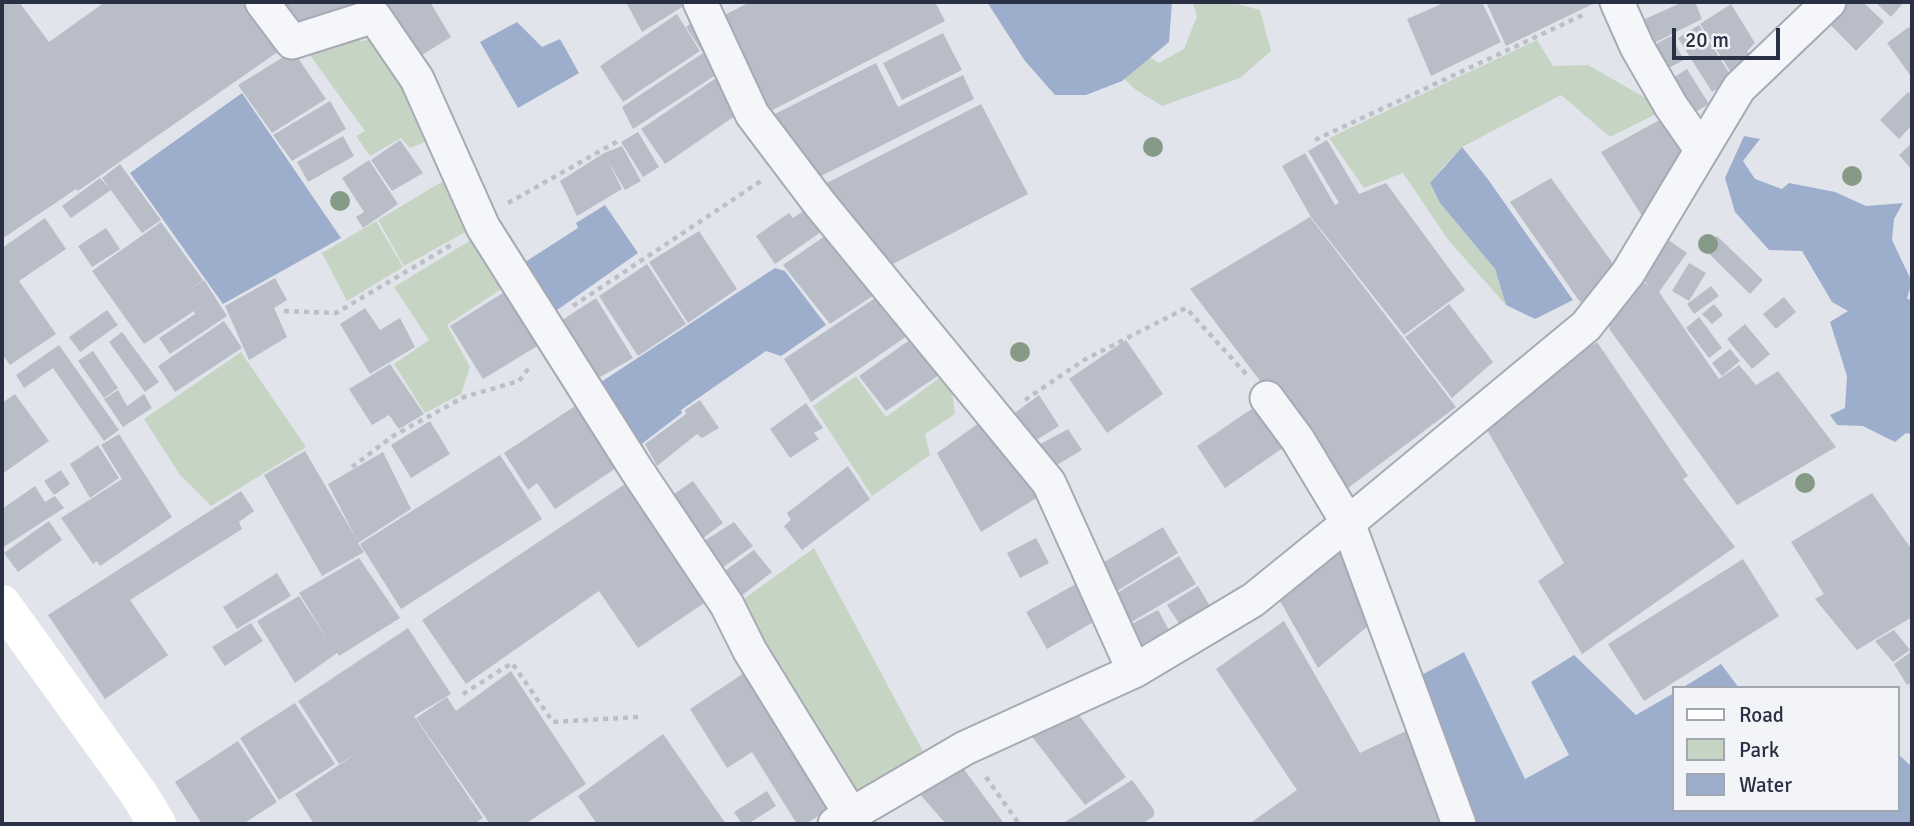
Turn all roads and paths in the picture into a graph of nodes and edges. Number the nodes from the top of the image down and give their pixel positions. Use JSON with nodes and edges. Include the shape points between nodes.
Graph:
{"nodes":[{"id":1,"x":262,"y":2,"type":"edge"},
{"id":2,"x":700,"y":2,"type":"edge"},
{"id":3,"x":1829,"y":2,"type":"edge"},
{"id":4,"x":1602,"y":7,"type":"edge"},
{"id":5,"x":1315,"y":140,"type":"dead end"},
{"id":6,"x":618,"y":141,"type":"dead end"},
{"id":7,"x":1702,"y":149,"type":"junction"},
{"id":8,"x":788,"y":163,"type":"junction"},
{"id":9,"x":481,"y":223,"type":"junction"},
{"id":10,"x":284,"y":312,"type":"dead end"},
{"id":11,"x":547,"y":325,"type":"junction"},
{"id":12,"x":1267,"y":398,"type":"joint"},
{"id":13,"x":997,"y":419,"type":"junction"},
{"id":14,"x":352,"y":467,"type":"dead end"},
{"id":15,"x":1348,"y":523,"type":"junction"},
{"id":16,"x":2,"y":604,"type":"edge"},
{"id":17,"x":1134,"y":671,"type":"junction"},
{"id":18,"x":463,"y":694,"type":"dead end"},
{"id":19,"x":638,"y":717,"type":"dead end"},
{"id":20,"x":965,"y":748,"type":"junction"},
{"id":21,"x":842,"y":819,"type":"edge"},
{"id":22,"x":157,"y":824,"type":"edge"},
{"id":23,"x":1019,"y":824,"type":"edge"},
{"id":24,"x":1459,"y":824,"type":"edge"}],
"edges":[{"from":1,"to":9,"type":"street","via":[[292,43],[374,16],[417,79]]},
{"from":2,"to":8,"type":"street","via":[[752,114]]},
{"from":3,"to":7,"type":"street","via":[[1739,88]]},
{"from":4,"to":5,"type":"path"},
{"from":4,"to":7,"type":"street","via":[[1637,47]]},
{"from":6,"to":9,"type":"path"},
{"from":7,"to":15,"type":"street","via":[[1628,273],[1586,326]]},
{"from":8,"to":11,"type":"path"},
{"from":8,"to":13,"type":"street"},
{"from":9,"to":10,"type":"path","via":[[336,313]]},
{"from":9,"to":11,"type":"street"},
{"from":11,"to":14,"type":"path","via":[[540,354],[519,381],[464,397],[393,436]]},
{"from":11,"to":21,"type":"street","via":[[727,605]]},
{"from":12,"to":13,"type":"path","via":[[1186,308],[1084,360]]},
{"from":12,"to":15,"type":"street"},
{"from":13,"to":17,"type":"street","via":[[1049,483]]},
{"from":15,"to":17,"type":"street","via":[[1253,600]]},
{"from":15,"to":24,"type":"street"},
{"from":16,"to":22,"type":"street"},
{"from":17,"to":20,"type":"street"},
{"from":18,"to":19,"type":"path","via":[[512,663],[554,722]]},
{"from":20,"to":21,"type":"street"},
{"from":20,"to":23,"type":"path"}]}
